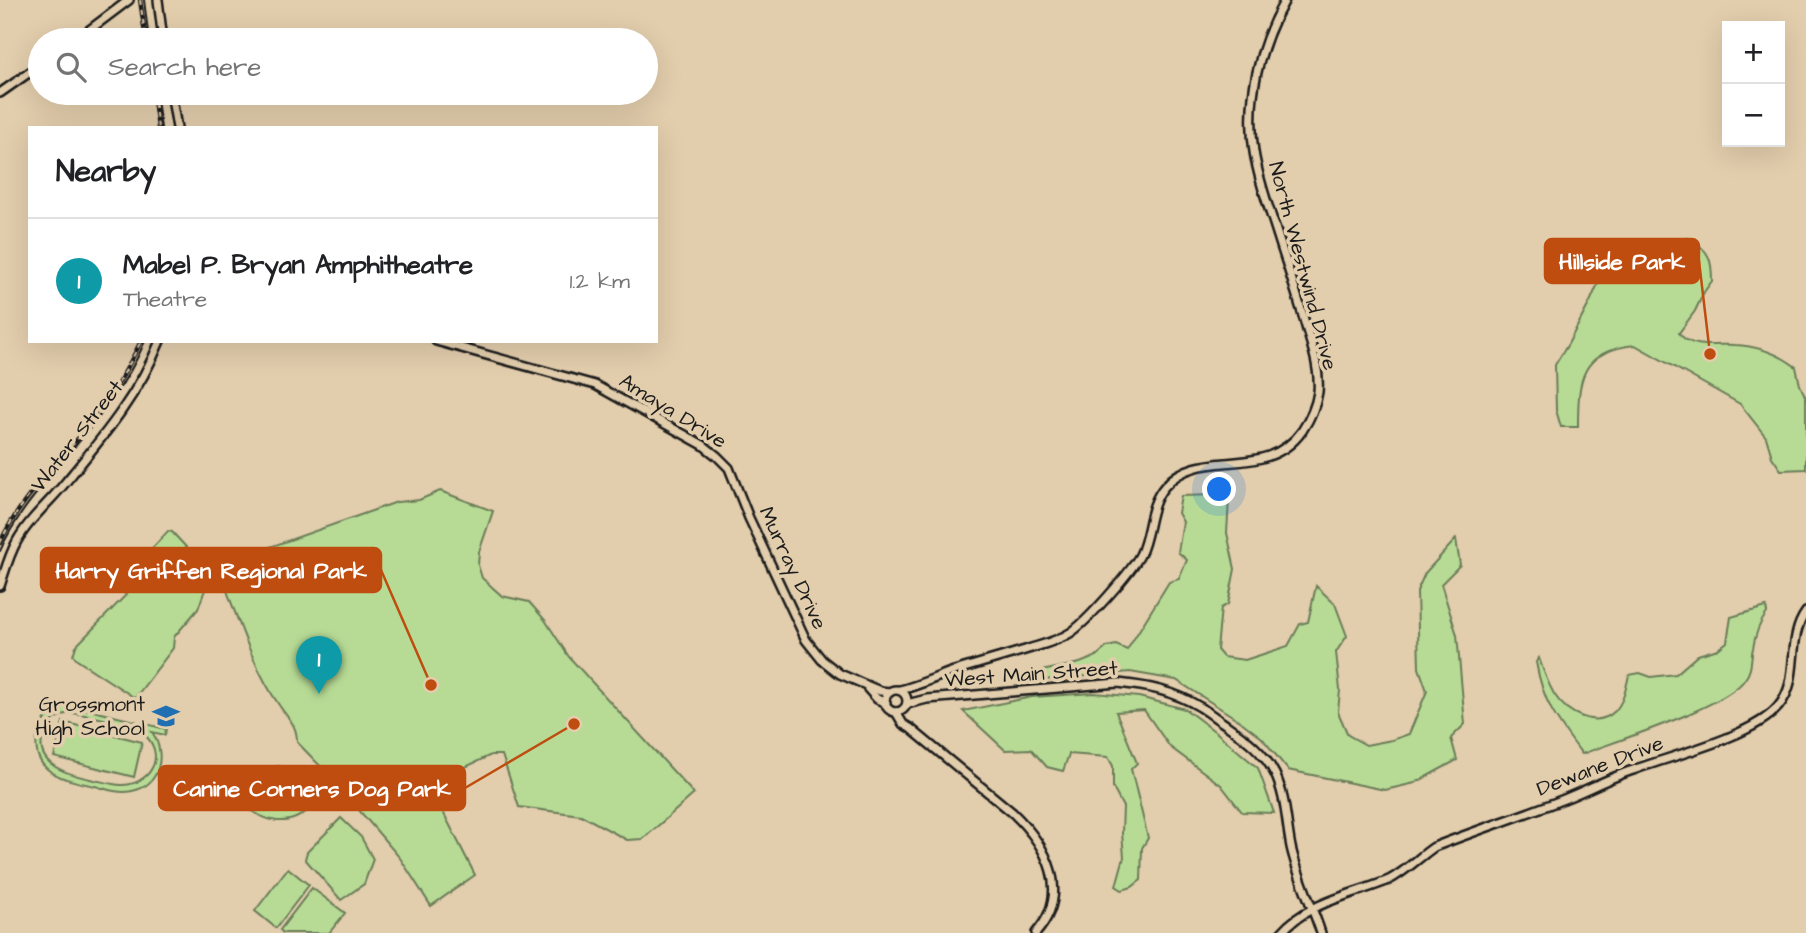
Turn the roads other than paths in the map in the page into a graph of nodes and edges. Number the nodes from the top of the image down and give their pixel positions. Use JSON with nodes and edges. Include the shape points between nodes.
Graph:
{"nodes":[{"id":1,"x":129,"y":0,"type":"edge"},
{"id":2,"x":158,"y":0,"type":"edge"},
{"id":3,"x":1285,"y":0,"type":"edge"},
{"id":4,"x":92,"y":28,"type":"edge"},
{"id":5,"x":162,"y":28,"type":"edge"},
{"id":6,"x":28,"y":73,"type":"edge"},
{"id":7,"x":0,"y":93,"type":"edge"},
{"id":8,"x":173,"y":105,"type":"edge"},
{"id":9,"x":177,"y":126,"type":"edge"},
{"id":10,"x":159,"y":343,"type":"edge"},
{"id":11,"x":443,"y":343,"type":"edge"},
{"id":12,"x":729,"y":468,"type":"joint"},
{"id":13,"x":0,"y":586,"type":"edge"},
{"id":14,"x":1806,"y":612,"type":"edge"},
{"id":15,"x":920,"y":684,"type":"junction"},
{"id":16,"x":865,"y":686,"type":"junction"},
{"id":17,"x":900,"y":690,"type":"junction"},
{"id":18,"x":890,"y":692,"type":"junction"},
{"id":19,"x":927,"y":699,"type":"junction"},
{"id":20,"x":886,"y":703,"type":"junction"},
{"id":21,"x":904,"y":704,"type":"junction"},
{"id":22,"x":1312,"y":907,"type":"junction"},
{"id":23,"x":1036,"y":933,"type":"edge"},
{"id":24,"x":1281,"y":933,"type":"edge"},
{"id":25,"x":1321,"y":933,"type":"edge"}],
"edges":[{"from":1,"to":4,"type":"street"},
{"from":2,"to":5,"type":"street"},
{"from":3,"to":15,"type":"street","name":"North Westwind Drive","via":[[1258,66],[1253,140],[1260,182],[1314,356],[1318,383],[1307,423],[1276,453],[1196,467],[1163,488],[1139,556],[1078,628],[1054,641]]},
{"from":6,"to":7,"type":"street"},
{"from":8,"to":9,"type":"street"},
{"from":10,"to":13,"type":"street","name":"Water Street","via":[[129,403],[16,542]]},
{"from":11,"to":12,"type":"street","name":"Amaya Drive","via":[[595,385],[703,446]]},
{"from":12,"to":16,"type":"street","name":"Murray Drive","via":[[806,639],[822,660]]},
{"from":14,"to":22,"type":"street","name":"Dewane Drive","via":[[1795,635],[1785,696],[1754,726],[1434,847],[1389,880]]},
{"from":15,"to":17,"type":"street"},
{"from":15,"to":19,"type":"street"},
{"from":15,"to":21,"type":"street"},
{"from":16,"to":18,"type":"street"},
{"from":16,"to":20,"type":"street"},
{"from":17,"to":18,"type":"street"},
{"from":17,"to":21,"type":"street"},
{"from":18,"to":20,"type":"street"},
{"from":19,"to":21,"type":"street","name":"West Main Street"},
{"from":19,"to":22,"type":"street","name":"West Main Street","via":[[1118,683],[1147,686],[1200,707],[1250,741],[1271,767],[1281,789],[1291,849]]},
{"from":20,"to":21,"type":"street","via":[[890,709]]},
{"from":21,"to":23,"type":"street","via":[[903,724],[1013,813],[1042,849],[1054,896]]},
{"from":22,"to":24,"type":"street"},
{"from":22,"to":25,"type":"street","name":"West Main Street"}]}
